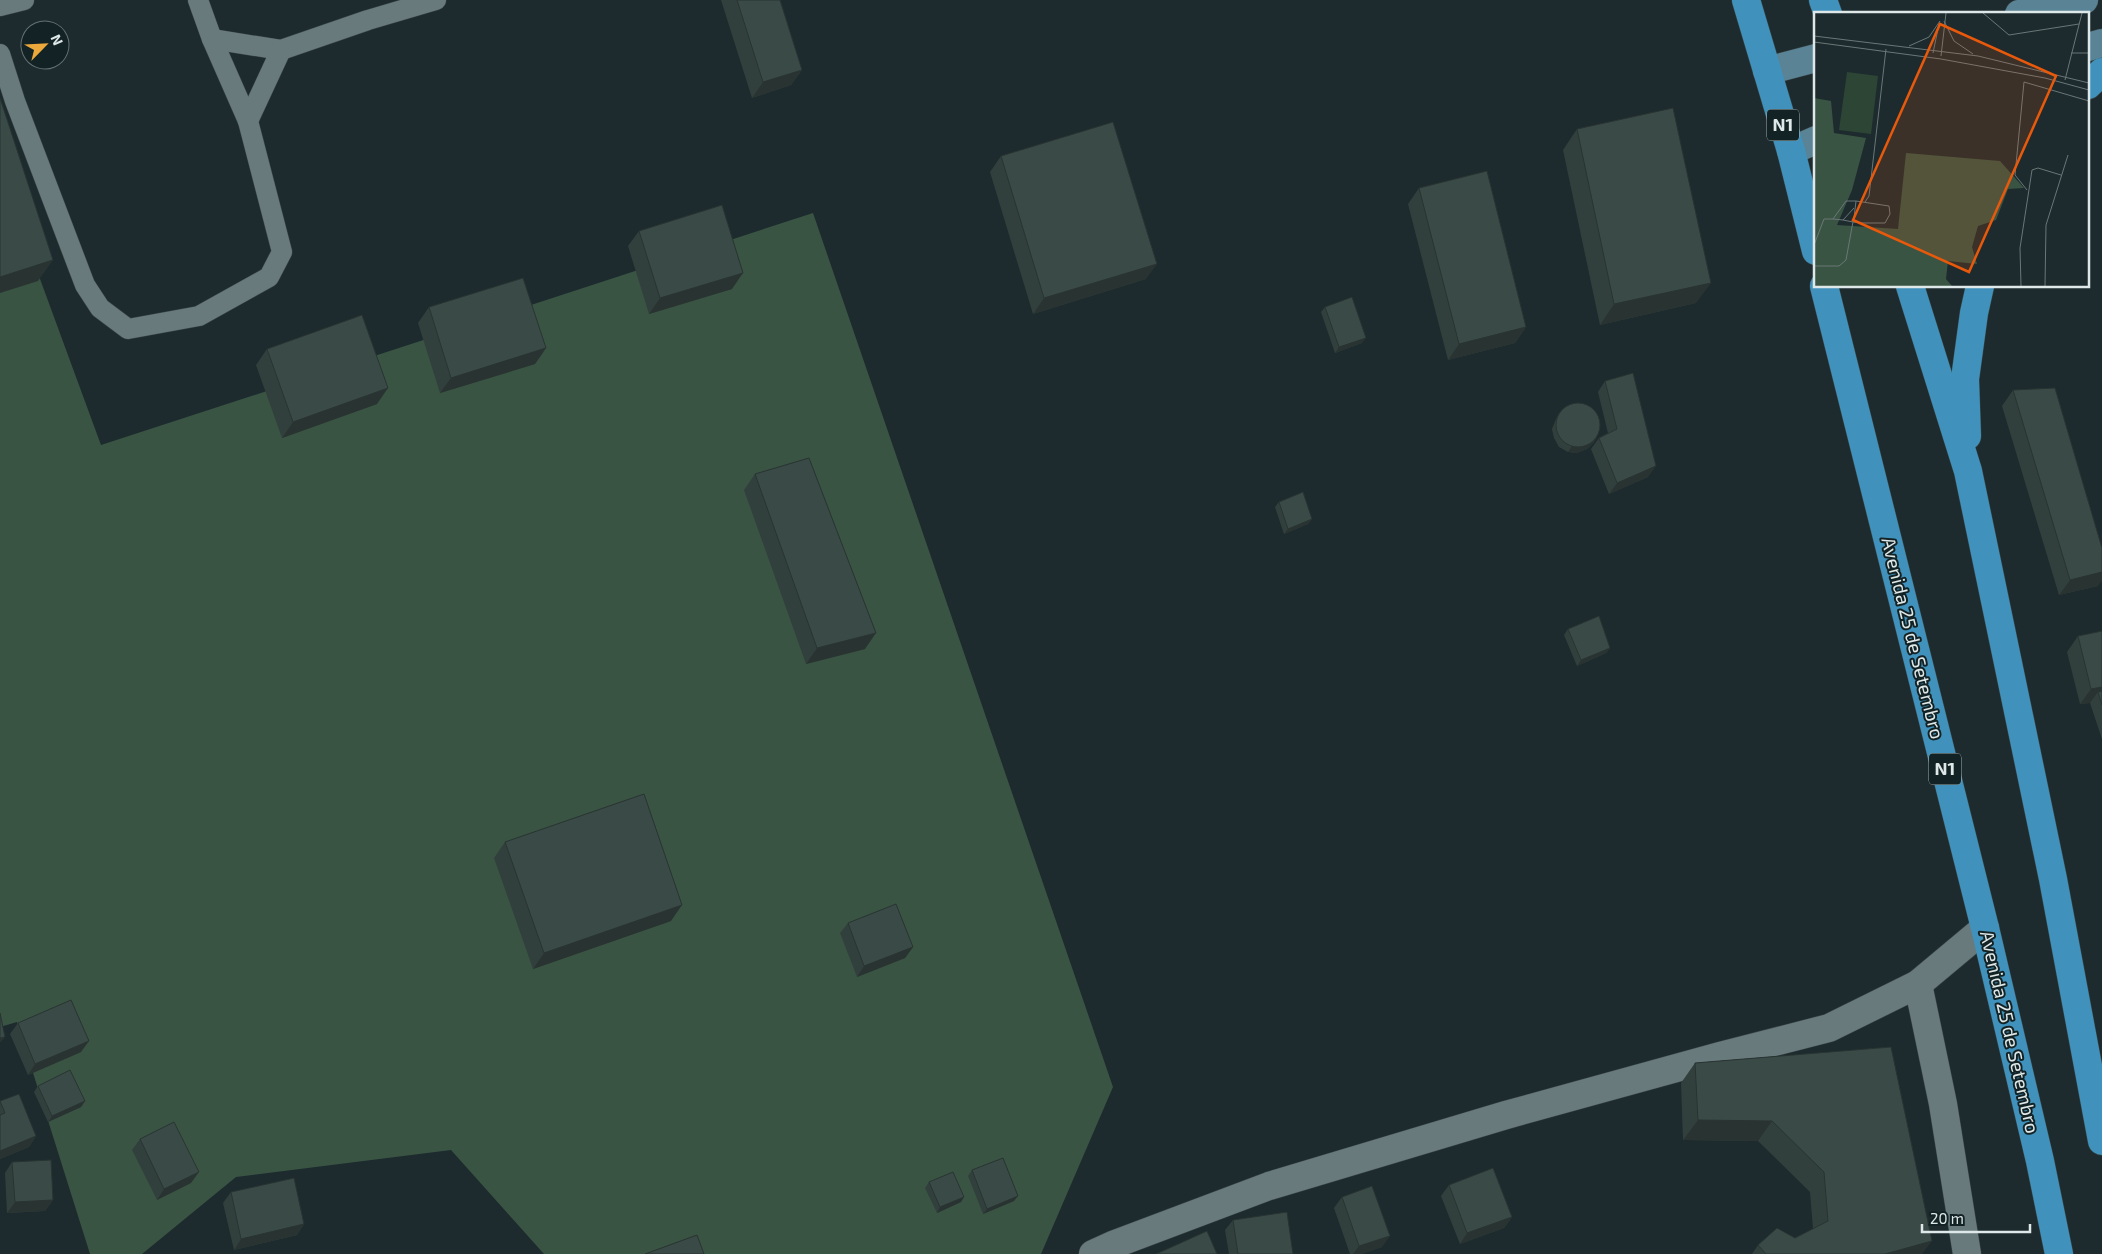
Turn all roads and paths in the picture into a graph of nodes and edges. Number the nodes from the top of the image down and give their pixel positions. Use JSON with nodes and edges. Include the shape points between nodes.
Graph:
{"nodes":[{"id":1,"x":24,"y":0,"type":"edge"},
{"id":2,"x":198,"y":0,"type":"edge"},
{"id":3,"x":436,"y":0,"type":"edge"},
{"id":4,"x":1746,"y":0,"type":"edge"},
{"id":5,"x":1823,"y":0,"type":"edge"},
{"id":6,"x":2084,"y":0,"type":"edge"},
{"id":7,"x":0,"y":6,"type":"edge"},
{"id":8,"x":1827,"y":12,"type":"edge"},
{"id":9,"x":2028,"y":12,"type":"edge"},
{"id":10,"x":212,"y":39,"type":"junction"},
{"id":11,"x":281,"y":50,"type":"junction"},
{"id":12,"x":0,"y":54,"type":"edge"},
{"id":13,"x":1814,"y":59,"type":"edge"},
{"id":14,"x":1767,"y":71,"type":"junction"},
{"id":15,"x":2102,"y":72,"type":"edge"},
{"id":16,"x":2090,"y":83,"type":"edge"},
{"id":17,"x":248,"y":121,"type":"junction"},
{"id":18,"x":1814,"y":141,"type":"edge"},
{"id":19,"x":1790,"y":151,"type":"junction"},
{"id":20,"x":1814,"y":244,"type":"edge"},
{"id":21,"x":1825,"y":288,"type":"edge"},
{"id":22,"x":1911,"y":288,"type":"edge"},
{"id":23,"x":1980,"y":288,"type":"edge"},
{"id":24,"x":1968,"y":470,"type":"junction"},
{"id":25,"x":1985,"y":928,"type":"junction"},
{"id":26,"x":1918,"y":984,"type":"junction"},
{"id":27,"x":2102,"y":1141,"type":"edge"},
{"id":28,"x":1093,"y":1254,"type":"edge"},
{"id":29,"x":1967,"y":1254,"type":"edge"},
{"id":30,"x":2060,"y":1254,"type":"edge"}],
"edges":[{"from":1,"to":7,"type":"lane"},
{"from":2,"to":10,"type":"lane"},
{"from":3,"to":11,"type":"lane"},
{"from":4,"to":14,"type":"highway","number":"N1"},
{"from":5,"to":8,"type":"highway"},
{"from":6,"to":9,"type":"main road"},
{"from":10,"to":11,"type":"lane"},
{"from":10,"to":17,"type":"lane"},
{"from":11,"to":17,"type":"lane"},
{"from":12,"to":17,"type":"lane","via":[[85,285],[100,308],[128,329],[199,316],[269,277],[282,252]]},
{"from":13,"to":14,"type":"main road"},
{"from":14,"to":19,"type":"highway","number":"N1"},
{"from":15,"to":16,"type":"highway"},
{"from":18,"to":19,"type":"main road"},
{"from":19,"to":20,"type":"highway","number":"N1"},
{"from":21,"to":25,"type":"highway","name":"Avenida 25 de Setembro","number":"N1"},
{"from":22,"to":24,"type":"highway"},
{"from":23,"to":24,"type":"highway","via":[[1965,379]]},
{"from":24,"to":27,"type":"highway","via":[[2053,879]]},
{"from":25,"to":26,"type":"street"},
{"from":25,"to":30,"type":"highway","name":"Avenida 25 de Setembro","number":"N1"},
{"from":26,"to":28,"type":"street","via":[[1829,1028],[1506,1115],[1268,1186]]},
{"from":26,"to":29,"type":"street","via":[[1943,1104]]}]}
